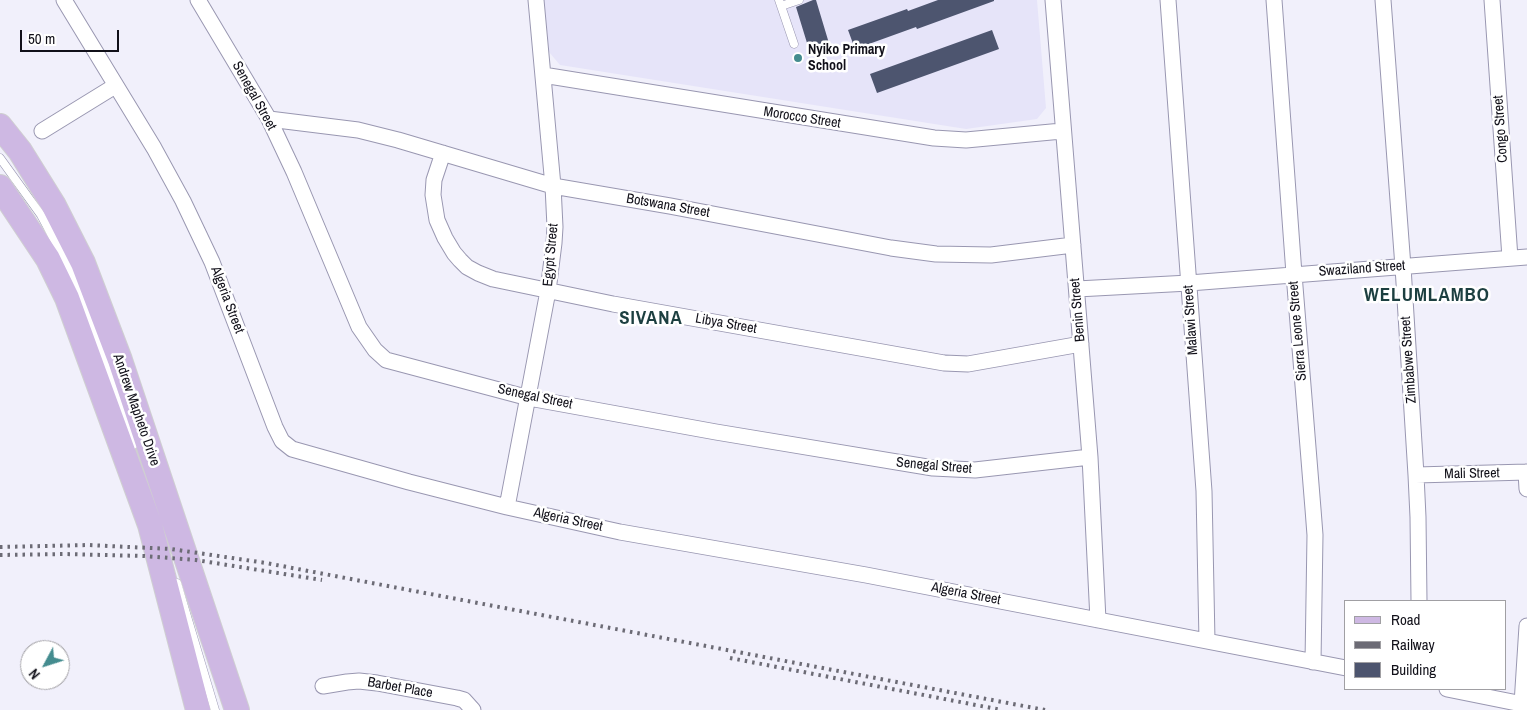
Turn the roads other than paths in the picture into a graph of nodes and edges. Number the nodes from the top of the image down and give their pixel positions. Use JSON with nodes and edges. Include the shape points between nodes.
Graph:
{"nodes":[{"id":1,"x":64,"y":0,"type":"edge"},
{"id":2,"x":198,"y":0,"type":"edge"},
{"id":3,"x":536,"y":0,"type":"edge"},
{"id":4,"x":799,"y":0,"type":"edge"},
{"id":5,"x":1053,"y":0,"type":"edge"},
{"id":6,"x":1168,"y":0,"type":"edge"},
{"id":7,"x":1274,"y":0,"type":"edge"},
{"id":8,"x":1383,"y":0,"type":"edge"},
{"id":9,"x":1492,"y":0,"type":"edge"},
{"id":10,"x":780,"y":3,"type":"edge"},
{"id":11,"x":794,"y":44,"type":"dead end"},
{"id":12,"x":543,"y":75,"type":"junction"},
{"id":13,"x":115,"y":86,"type":"junction"},
{"id":14,"x":268,"y":119,"type":"junction"},
{"id":15,"x":0,"y":126,"type":"edge"},
{"id":16,"x":42,"y":131,"type":"dead end"},
{"id":17,"x":1062,"y":131,"type":"junction"},
{"id":18,"x":443,"y":153,"type":"junction"},
{"id":19,"x":0,"y":158,"type":"edge"},
{"id":20,"x":28,"y":182,"type":"dead end"},
{"id":21,"x":553,"y":186,"type":"junction"},
{"id":22,"x":0,"y":187,"type":"edge"},
{"id":23,"x":1073,"y":245,"type":"junction"},
{"id":24,"x":1527,"y":257,"type":"edge"},
{"id":25,"x":1510,"y":258,"type":"junction"},
{"id":26,"x":1403,"y":267,"type":"junction"},
{"id":27,"x":1294,"y":274,"type":"junction"},
{"id":28,"x":1188,"y":282,"type":"junction"},
{"id":29,"x":1077,"y":290,"type":"junction"},
{"id":30,"x":548,"y":291,"type":"junction"},
{"id":31,"x":1081,"y":344,"type":"junction"},
{"id":32,"x":529,"y":398,"type":"junction"},
{"id":33,"x":137,"y":456,"type":"dead end"},
{"id":34,"x":1090,"y":457,"type":"junction"},
{"id":35,"x":145,"y":460,"type":"dead end"},
{"id":36,"x":1526,"y":472,"type":"edge"},
{"id":37,"x":1416,"y":475,"type":"junction"},
{"id":38,"x":1527,"y":489,"type":"edge"},
{"id":39,"x":507,"y":506,"type":"junction"},
{"id":40,"x":191,"y":600,"type":"dead end"},
{"id":41,"x":1419,"y":600,"type":"edge"},
{"id":42,"x":1098,"y":620,"type":"junction"},
{"id":43,"x":1527,"y":626,"type":"edge"},
{"id":44,"x":1207,"y":641,"type":"junction"},
{"id":45,"x":1313,"y":662,"type":"junction"},
{"id":46,"x":1344,"y":668,"type":"edge"},
{"id":47,"x":323,"y":686,"type":"dead end"},
{"id":48,"x":1453,"y":690,"type":"edge"},
{"id":49,"x":1524,"y":704,"type":"edge"},
{"id":50,"x":198,"y":710,"type":"edge"},
{"id":51,"x":215,"y":710,"type":"edge"},
{"id":52,"x":237,"y":710,"type":"edge"},
{"id":53,"x":472,"y":710,"type":"edge"}],
"edges":[{"from":1,"to":13,"type":"street","name":"Algeria Street"},
{"from":2,"to":14,"type":"street","name":"Senegal Street"},
{"from":3,"to":12,"type":"street","name":"Egypt Street"},
{"from":4,"to":10,"type":"lane"},
{"from":5,"to":17,"type":"street","name":"Benin Street"},
{"from":6,"to":28,"type":"street","name":"Malawi Street"},
{"from":7,"to":27,"type":"street","name":"Sierra Leone Street"},
{"from":8,"to":26,"type":"street","name":"Zimbabwe Street"},
{"from":9,"to":25,"type":"street","name":"Congo Street"},
{"from":10,"to":11,"type":"lane"},
{"from":12,"to":17,"type":"street","name":"Morocco Street","via":[[934,138],[966,140]]},
{"from":12,"to":21,"type":"street","name":"Egypt Street"},
{"from":13,"to":16,"type":"street"},
{"from":13,"to":39,"type":"street","name":"Algeria Street","via":[[154,148],[199,232],[282,441],[305,453]]},
{"from":14,"to":18,"type":"street","name":"Botswana Street","via":[[358,130]]},
{"from":14,"to":32,"type":"street","name":"Senegal Street","via":[[294,172],[359,327],[375,350],[386,360]]},
{"from":15,"to":52,"type":"main road","name":"Andrew Mapheto Drive","via":[[53,204],[83,263],[126,378]]},
{"from":17,"to":23,"type":"street","name":"Benin Street"},
{"from":18,"to":21,"type":"street","name":"Botswana Street"},
{"from":18,"to":30,"type":"street","name":"Libya Street","via":[[434,180],[434,205],[437,220],[454,253],[478,273]]},
{"from":19,"to":33,"type":"lane","via":[[41,215],[70,268]]},
{"from":20,"to":35,"type":"lane","via":[[48,211],[77,267],[115,365]]},
{"from":21,"to":23,"type":"street","name":"Botswana Street","via":[[936,254],[991,255]]},
{"from":21,"to":30,"type":"street","name":"Egypt Street","via":[[555,227]]},
{"from":22,"to":50,"type":"main road","name":"Andrew Mapheto Drive","via":[[48,259],[67,298],[150,525]]},
{"from":23,"to":29,"type":"street","name":"Benin Street"},
{"from":24,"to":25,"type":"street","name":"Swaziland Street"},
{"from":25,"to":26,"type":"street","name":"Swaziland Street"},
{"from":26,"to":27,"type":"street","name":"Swaziland Street"},
{"from":26,"to":37,"type":"street","name":"Zimbabwe Street"},
{"from":27,"to":28,"type":"street","name":"Swaziland Street"},
{"from":27,"to":45,"type":"street","name":"Sierra Leone Street","via":[[1314,526]]},
{"from":28,"to":29,"type":"street","name":"Swaziland Street"},
{"from":28,"to":44,"type":"street","name":"Malawi Street","via":[[1204,492]]},
{"from":29,"to":31,"type":"street","name":"Benin Street"},
{"from":30,"to":31,"type":"street","name":"Libya Street","via":[[949,364],[968,364]]},
{"from":30,"to":32,"type":"street","name":"Egypt Street"},
{"from":31,"to":34,"type":"street","name":"Benin Street"},
{"from":32,"to":34,"type":"street","name":"Senegal Street","via":[[933,468],[975,470]]},
{"from":32,"to":39,"type":"street","name":"Egypt Street"},
{"from":34,"to":42,"type":"street","name":"Benin Street"},
{"from":36,"to":37,"type":"street","name":"Mali Street"},
{"from":36,"to":38,"type":"street"},
{"from":37,"to":41,"type":"street","name":"Zimbabwe Street"},
{"from":39,"to":42,"type":"street","name":"Algeria Street","via":[[620,532]]},
{"from":40,"to":51,"type":"lane","via":[[178,576]]},
{"from":42,"to":44,"type":"street","name":"Algeria Street"},
{"from":43,"to":49,"type":"street"},
{"from":44,"to":45,"type":"street","name":"Algeria Street"},
{"from":45,"to":46,"type":"street","name":"Algeria Street"},
{"from":47,"to":53,"type":"street","name":"Barbet Place","via":[[359,681],[377,683],[457,698],[464,700]]},
{"from":48,"to":49,"type":"street"}]}
